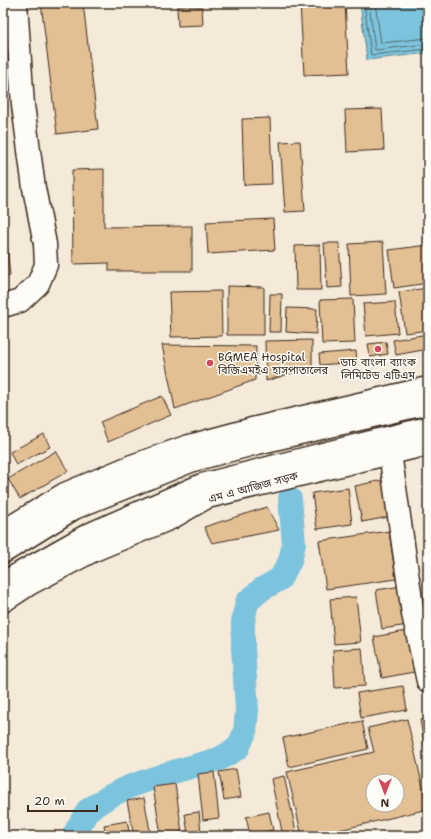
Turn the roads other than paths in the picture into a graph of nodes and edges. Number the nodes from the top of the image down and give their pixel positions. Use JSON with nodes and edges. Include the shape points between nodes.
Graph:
{"nodes":[{"id":1,"x":16,"y":3,"type":"edge"},
{"id":2,"x":3,"y":306,"type":"edge"},
{"id":3,"x":428,"y":388,"type":"edge"},
{"id":4,"x":428,"y":403,"type":"edge"},
{"id":5,"x":428,"y":428,"type":"edge"},
{"id":6,"x":428,"y":444,"type":"edge"},
{"id":7,"x":390,"y":453,"type":"junction"},
{"id":8,"x":3,"y":532,"type":"edge"},
{"id":9,"x":3,"y":552,"type":"edge"},
{"id":10,"x":3,"y":583,"type":"edge"},
{"id":11,"x":3,"y":601,"type":"edge"},
{"id":12,"x":428,"y":681,"type":"edge"}],
"edges":[{"from":1,"to":2,"type":"main road","via":[[23,105],[46,265],[38,284],[20,301]]},
{"from":3,"to":8,"type":"main road","via":[[189,446],[132,466],[66,494]]},
{"from":4,"to":9,"type":"main road","via":[[193,460],[74,508]]},
{"from":5,"to":10,"type":"main road","via":[[202,485],[88,535]]},
{"from":6,"to":7,"type":"main road","name":"এম এ আজিজ সড়ক"},
{"from":7,"to":11,"type":"main road","name":"এম এ আজিজ সড়ক","via":[[207,498],[171,518],[94,550],[29,584]]},
{"from":7,"to":12,"type":"main road","via":[[413,614]]}]}
